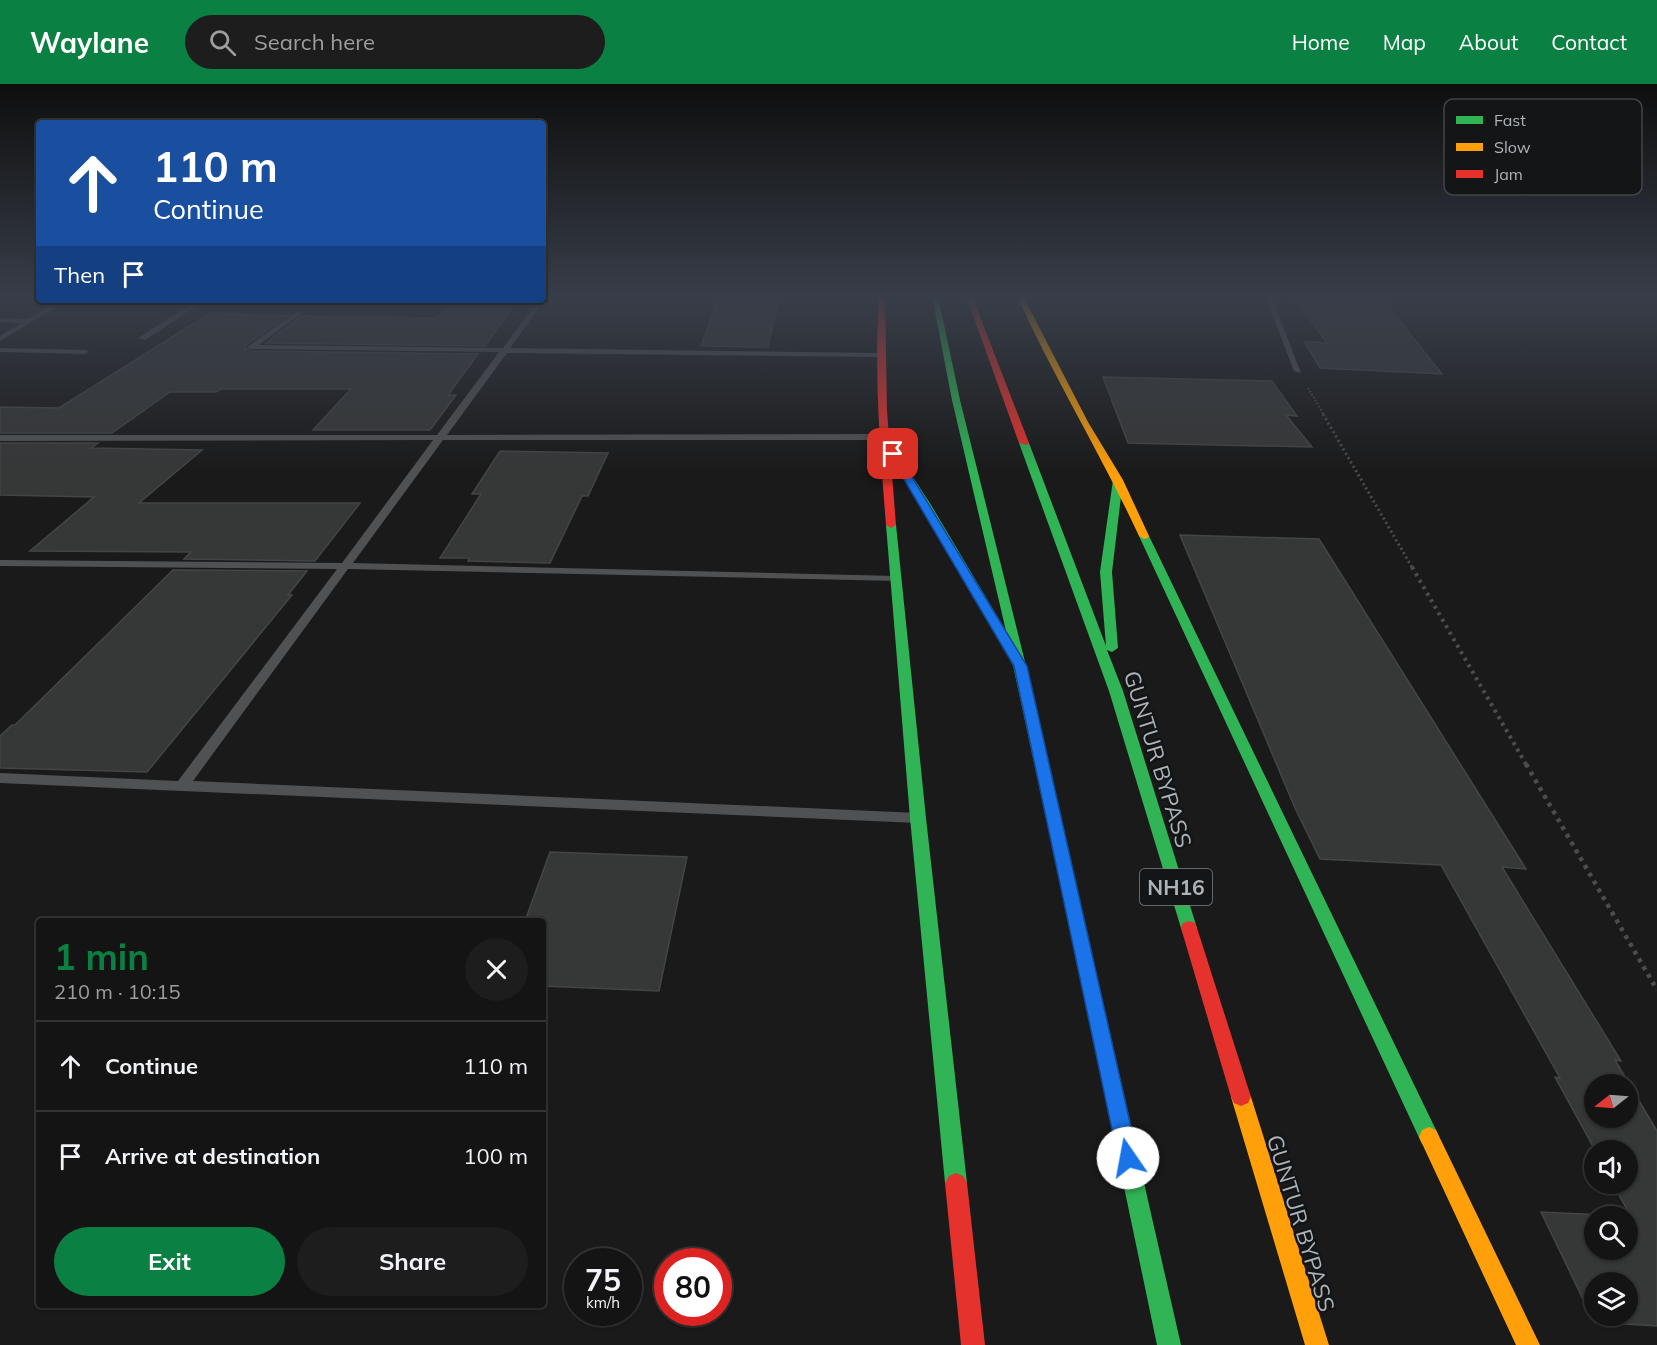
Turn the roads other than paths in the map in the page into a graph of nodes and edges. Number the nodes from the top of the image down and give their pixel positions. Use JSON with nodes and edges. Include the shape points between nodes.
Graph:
{"nodes":[{"id":1,"x":502,"y":355,"type":"edge"},
{"id":2,"x":870,"y":355,"type":"edge"},
{"id":3,"x":880,"y":355,"type":"joint"},
{"id":4,"x":947,"y":355,"type":"edge"},
{"id":5,"x":991,"y":355,"type":"edge"},
{"id":6,"x":1050,"y":355,"type":"edge"},
{"id":7,"x":1292,"y":355,"type":"edge"},
{"id":8,"x":1298,"y":371,"type":"road end"},
{"id":9,"x":882,"y":437,"type":"junction"},
{"id":10,"x":0,"y":438,"type":"edge"},
{"id":11,"x":440,"y":438,"type":"junction"},
{"id":12,"x":1118,"y":480,"type":"junction"},
{"id":13,"x":0,"y":563,"type":"edge"},
{"id":14,"x":345,"y":566,"type":"junction"},
{"id":15,"x":896,"y":579,"type":"junction"},
{"id":16,"x":1020,"y":666,"type":"junction"},
{"id":17,"x":1116,"y":691,"type":"junction"},
{"id":18,"x":0,"y":778,"type":"edge"},
{"id":19,"x":182,"y":786,"type":"junction"},
{"id":20,"x":918,"y":818,"type":"junction"},
{"id":21,"x":973,"y":1345,"type":"edge"},
{"id":22,"x":1169,"y":1345,"type":"edge"},
{"id":23,"x":1317,"y":1345,"type":"edge"},
{"id":24,"x":1528,"y":1345,"type":"edge"}],
"edges":[{"from":1,"to":11,"type":"lane"},
{"from":2,"to":3,"type":"lane"},
{"from":3,"to":9,"type":"main road"},
{"from":4,"to":16,"type":"main road"},
{"from":5,"to":17,"type":"main road","name":"GUNTUR BYPASS","number":"NH16"},
{"from":6,"to":12,"type":"main road"},
{"from":7,"to":8,"type":"lane"},
{"from":9,"to":11,"type":"lane"},
{"from":9,"to":15,"type":"main road"},
{"from":9,"to":16,"type":"main road"},
{"from":10,"to":11,"type":"lane"},
{"from":11,"to":14,"type":"lane"},
{"from":12,"to":17,"type":"main road","via":[[1106,572]]},
{"from":12,"to":24,"type":"main road"},
{"from":13,"to":14,"type":"lane"},
{"from":14,"to":15,"type":"lane"},
{"from":14,"to":19,"type":"lane"},
{"from":15,"to":20,"type":"main road"},
{"from":16,"to":22,"type":"main road"},
{"from":17,"to":23,"type":"main road","name":"GUNTUR BYPASS","number":"NH16"},
{"from":18,"to":19,"type":"lane"},
{"from":19,"to":20,"type":"lane"},
{"from":20,"to":21,"type":"main road"}]}
